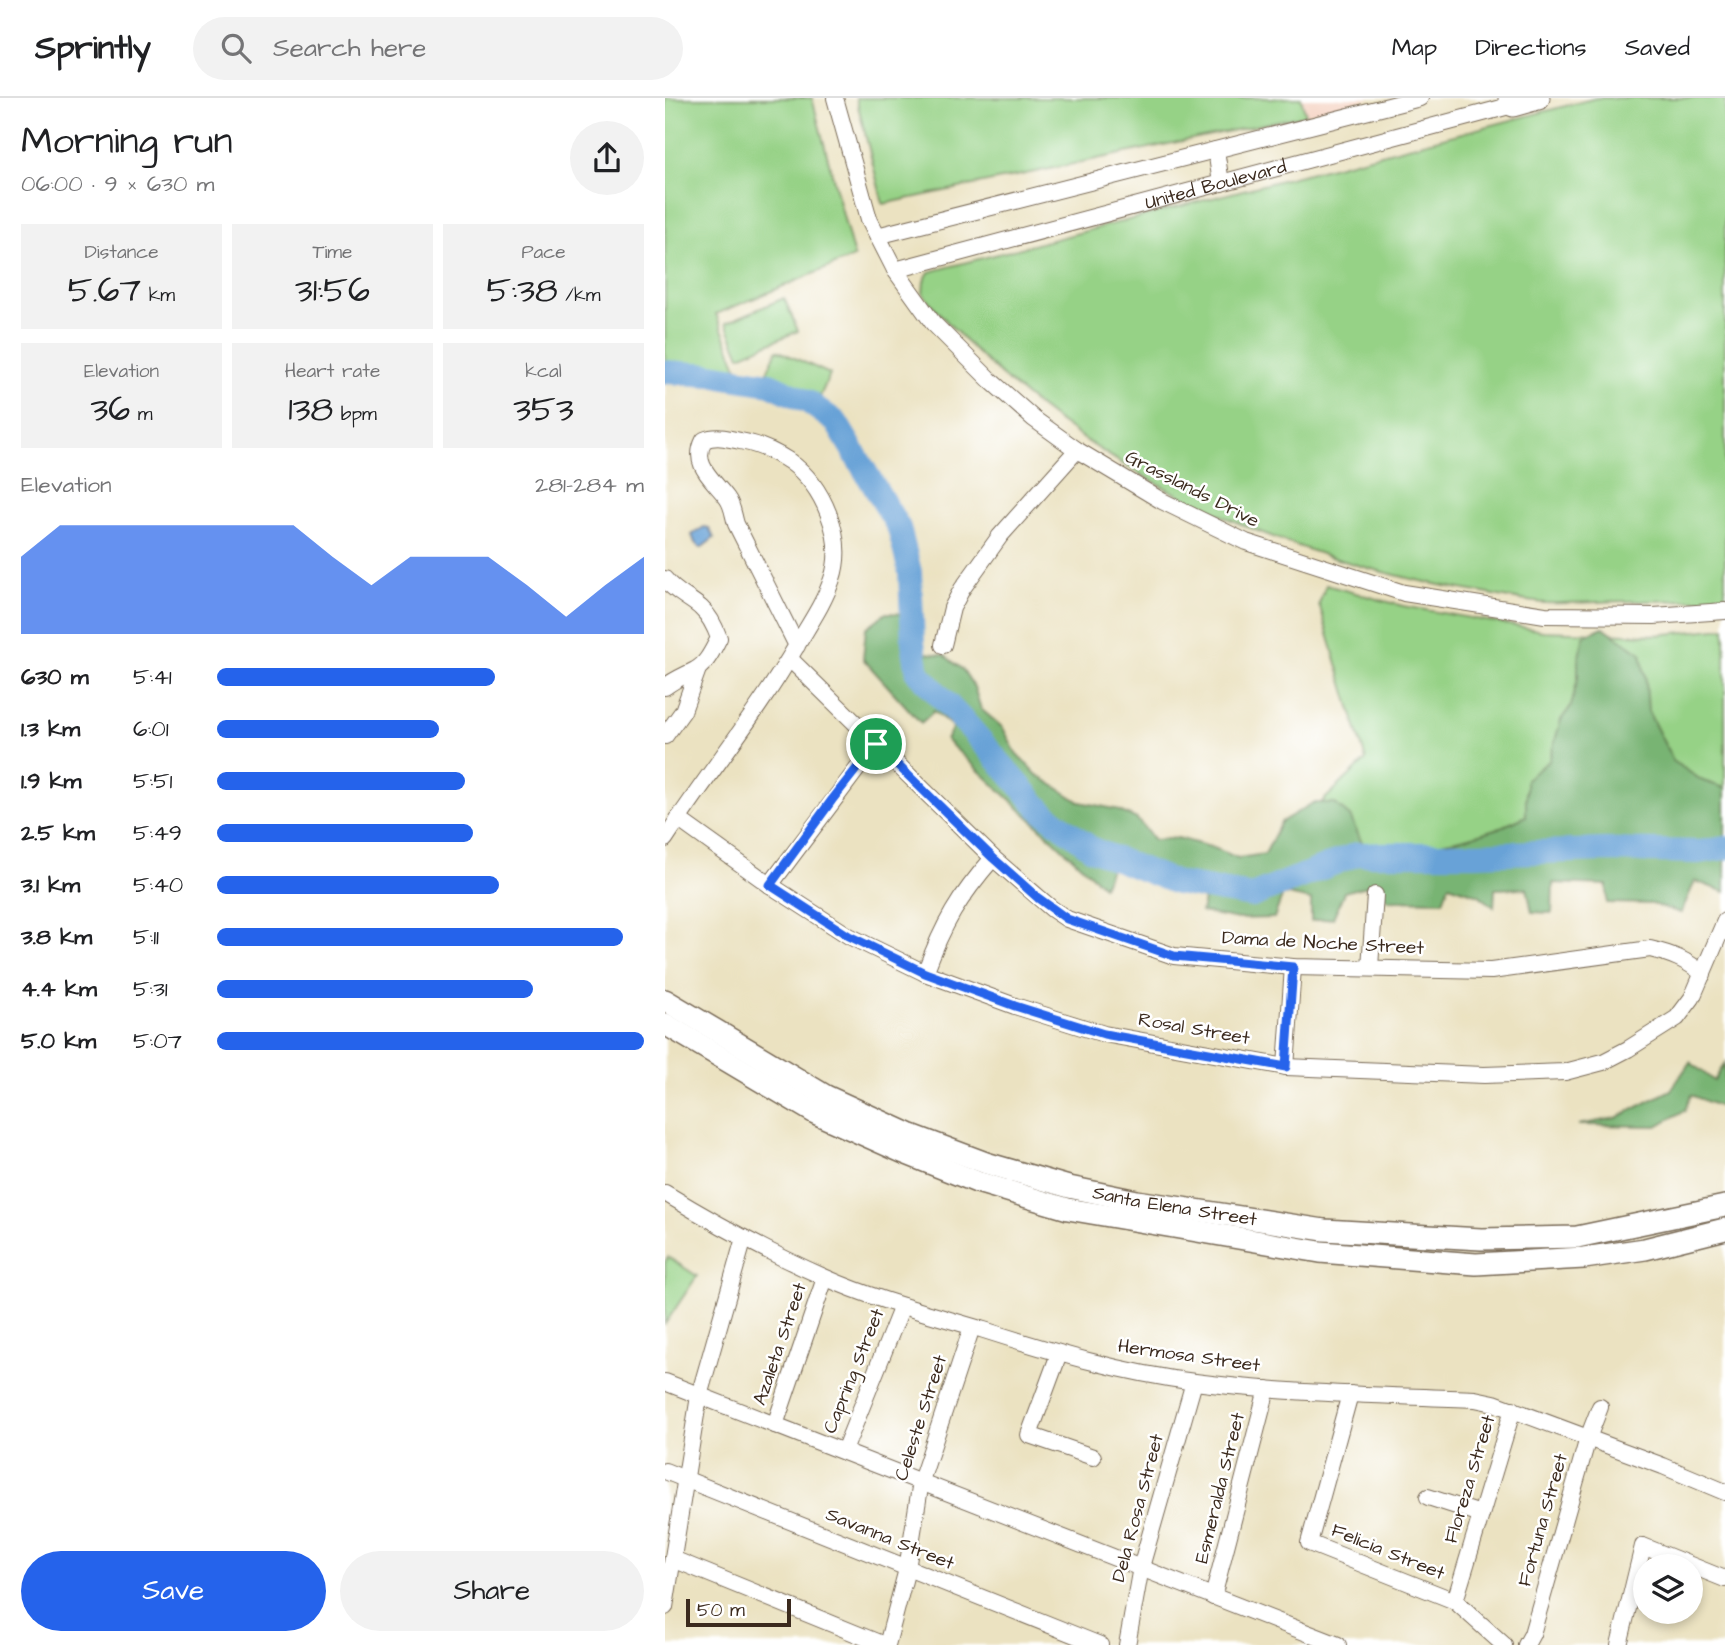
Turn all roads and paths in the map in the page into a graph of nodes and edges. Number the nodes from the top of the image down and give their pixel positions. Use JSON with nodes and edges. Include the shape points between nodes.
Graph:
{"nodes":[{"id":1,"x":835,"y":98,"type":"edge"},
{"id":2,"x":1420,"y":98,"type":"edge"},
{"id":3,"x":1538,"y":98,"type":"edge"},
{"id":4,"x":1512,"y":101,"type":"edge"},
{"id":5,"x":1216,"y":150,"type":"junction"},
{"id":6,"x":1221,"y":183,"type":"junction"},
{"id":7,"x":877,"y":236,"type":"junction"},
{"id":8,"x":895,"y":270,"type":"junction"},
{"id":9,"x":1077,"y":450,"type":"junction"},
{"id":10,"x":665,"y":579,"type":"edge"},
{"id":11,"x":1725,"y":611,"type":"edge"},
{"id":12,"x":943,"y":645,"type":"dead end"},
{"id":13,"x":793,"y":653,"type":"junction"},
{"id":14,"x":698,"y":669,"type":"junction"},
{"id":15,"x":665,"y":687,"type":"edge"},
{"id":16,"x":665,"y":736,"type":"edge"},
{"id":17,"x":876,"y":744,"type":"junction"},
{"id":18,"x":678,"y":819,"type":"junction"},
{"id":19,"x":665,"y":839,"type":"edge"},
{"id":20,"x":993,"y":858,"type":"junction"},
{"id":21,"x":770,"y":885,"type":"junction"},
{"id":22,"x":1375,"y":895,"type":"dead end"},
{"id":23,"x":1725,"y":922,"type":"edge"},
{"id":24,"x":1293,"y":967,"type":"junction"},
{"id":25,"x":1370,"y":967,"type":"junction"},
{"id":26,"x":925,"y":973,"type":"junction"},
{"id":27,"x":1703,"y":974,"type":"junction"},
{"id":28,"x":665,"y":1000,"type":"edge"},
{"id":29,"x":665,"y":1024,"type":"edge"},
{"id":30,"x":1286,"y":1067,"type":"junction"},
{"id":31,"x":665,"y":1193,"type":"edge"},
{"id":32,"x":1725,"y":1206,"type":"edge"},
{"id":33,"x":1725,"y":1229,"type":"edge"},
{"id":34,"x":744,"y":1238,"type":"junction"},
{"id":35,"x":825,"y":1278,"type":"junction"},
{"id":36,"x":902,"y":1306,"type":"junction"},
{"id":37,"x":972,"y":1327,"type":"junction"},
{"id":38,"x":1059,"y":1354,"type":"junction"},
{"id":39,"x":665,"y":1381,"type":"edge"},
{"id":40,"x":1194,"y":1382,"type":"junction"},
{"id":41,"x":1267,"y":1389,"type":"junction"},
{"id":42,"x":1350,"y":1394,"type":"junction"},
{"id":43,"x":699,"y":1396,"type":"junction"},
{"id":44,"x":1600,"y":1407,"type":"dead end"},
{"id":45,"x":1513,"y":1409,"type":"junction"},
{"id":46,"x":775,"y":1425,"type":"junction"},
{"id":47,"x":1588,"y":1438,"type":"junction"},
{"id":48,"x":844,"y":1451,"type":"junction"},
{"id":49,"x":1093,"y":1457,"type":"dead end"},
{"id":50,"x":665,"y":1471,"type":"edge"},
{"id":51,"x":686,"y":1479,"type":"junction"},
{"id":52,"x":921,"y":1481,"type":"junction"},
{"id":53,"x":1725,"y":1492,"type":"edge"},
{"id":54,"x":1428,"y":1497,"type":"dead end"},
{"id":55,"x":1481,"y":1514,"type":"junction"},
{"id":56,"x":673,"y":1559,"type":"junction"},
{"id":57,"x":1141,"y":1567,"type":"junction"},
{"id":58,"x":907,"y":1569,"type":"junction"},
{"id":59,"x":1725,"y":1579,"type":"edge"},
{"id":60,"x":1213,"y":1597,"type":"junction"},
{"id":61,"x":1455,"y":1601,"type":"junction"},
{"id":62,"x":665,"y":1607,"type":"edge"},
{"id":63,"x":886,"y":1645,"type":"edge"},
{"id":64,"x":1100,"y":1645,"type":"edge"},
{"id":65,"x":1128,"y":1645,"type":"edge"},
{"id":66,"x":1338,"y":1645,"type":"edge"},
{"id":67,"x":1504,"y":1645,"type":"edge"},
{"id":68,"x":1526,"y":1645,"type":"edge"},
{"id":69,"x":1619,"y":1645,"type":"edge"}],
"edges":[{"from":1,"to":7,"type":"street","name":"Grasslands Drive"},
{"from":2,"to":5,"type":"street","name":"United Boulevard"},
{"from":3,"to":4,"type":"main road","name":"United Boulevard"},
{"from":4,"to":6,"type":"street","name":"United Boulevard"},
{"from":5,"to":6,"type":"street"},
{"from":5,"to":7,"type":"street","name":"United Boulevard"},
{"from":6,"to":8,"type":"street","name":"United Boulevard"},
{"from":7,"to":8,"type":"street","name":"Grasslands Drive"},
{"from":8,"to":9,"type":"street","name":"Grasslands Drive","via":[[953,344],[1034,419]]},
{"from":9,"to":11,"type":"street","name":"Grasslands Drive","via":[[1162,501],[1246,542],[1403,593],[1545,615]]},
{"from":9,"to":12,"type":"street","via":[[1000,536],[962,589]]},
{"from":10,"to":14,"type":"street","via":[[703,609],[714,624],[719,638]]},
{"from":13,"to":13,"type":"street","name":"Dama de Noche Street","via":[[833,576],[837,543],[827,510],[812,483],[789,461],[759,445],[712,436],[699,448],[703,470],[732,507]]},
{"from":13,"to":17,"type":"street","name":"Dama de Noche Street"},
{"from":13,"to":18,"type":"street","via":[[762,704]]},
{"from":14,"to":15,"type":"street"},
{"from":14,"to":16,"type":"street","via":[[683,711]]},
{"from":17,"to":20,"type":"street","name":"Dama de Noche Street"},
{"from":17,"to":21,"type":"street"},
{"from":18,"to":19,"type":"street"},
{"from":18,"to":21,"type":"street","name":"Rosal Street"},
{"from":20,"to":24,"type":"street","name":"Dama de Noche Street","via":[[1067,919],[1174,956]]},
{"from":20,"to":26,"type":"street","via":[[953,908]]},
{"from":21,"to":26,"type":"street","name":"Rosal Street","via":[[849,936]]},
{"from":22,"to":25,"type":"street"},
{"from":23,"to":27,"type":"street","name":"Rosal Street"},
{"from":24,"to":25,"type":"street","name":"Dama de Noche Street"},
{"from":24,"to":30,"type":"street"},
{"from":25,"to":27,"type":"street","name":"Dama de Noche Street","via":[[1490,971],[1650,949],[1690,962]]},
{"from":26,"to":30,"type":"street","name":"Rosal Street","via":[[1104,1034]]},
{"from":27,"to":30,"type":"street","name":"Rosal Street","via":[[1677,1018],[1603,1062],[1565,1072],[1484,1075]]},
{"from":28,"to":32,"type":"street","name":"Santa Elena Street","via":[[827,1096],[909,1134],[986,1163],[1137,1201],[1324,1230],[1481,1239],[1577,1237]]},
{"from":29,"to":33,"type":"street","name":"Santa Elena Street","via":[[815,1114],[977,1182],[1068,1209],[1320,1252],[1476,1264],[1584,1258]]},
{"from":31,"to":34,"type":"street","name":"Hermosa Street"},
{"from":34,"to":35,"type":"street","name":"Hermosa Street"},
{"from":34,"to":43,"type":"street"},
{"from":35,"to":36,"type":"street","name":"Hermosa Street"},
{"from":35,"to":46,"type":"street","name":"Azaleta Street"},
{"from":36,"to":37,"type":"street","name":"Hermosa Street"},
{"from":36,"to":48,"type":"street","name":"Capring Street"},
{"from":37,"to":38,"type":"street","name":"Hermosa Street"},
{"from":37,"to":52,"type":"street","name":"Celeste Street"},
{"from":38,"to":40,"type":"street","name":"Hermosa Street"},
{"from":38,"to":49,"type":"street","via":[[1030,1435]]},
{"from":39,"to":43,"type":"street"},
{"from":40,"to":41,"type":"street","name":"Hermosa Street"},
{"from":40,"to":57,"type":"street","name":"Dela Rosa Street"},
{"from":41,"to":42,"type":"street","name":"Hermosa Street"},
{"from":41,"to":60,"type":"street","name":"Esmeralda Street"},
{"from":42,"to":45,"type":"street","name":"Hermosa Street","via":[[1475,1399]]},
{"from":42,"to":61,"type":"street","name":"Felicia Street","via":[[1309,1543]]},
{"from":43,"to":46,"type":"street"},
{"from":43,"to":51,"type":"street"},
{"from":44,"to":47,"type":"street","name":"Fortuna Street"},
{"from":45,"to":47,"type":"street","name":"Hermosa Street"},
{"from":45,"to":55,"type":"street","name":"Floreza Street"},
{"from":46,"to":48,"type":"street"},
{"from":47,"to":53,"type":"street","name":"Hermosa Street"},
{"from":47,"to":68,"type":"street","name":"Fortuna Street"},
{"from":48,"to":52,"type":"street"},
{"from":50,"to":51,"type":"street","name":"Savanna Street"},
{"from":51,"to":56,"type":"street"},
{"from":51,"to":58,"type":"street","name":"Savanna Street"},
{"from":52,"to":57,"type":"street"},
{"from":52,"to":58,"type":"street","name":"Celeste Street"},
{"from":54,"to":55,"type":"street"},
{"from":55,"to":61,"type":"street","name":"Floreza Street"},
{"from":56,"to":62,"type":"street"},
{"from":56,"to":63,"type":"street"},
{"from":57,"to":60,"type":"street"},
{"from":57,"to":65,"type":"street","name":"Dela Rosa Street"},
{"from":58,"to":63,"type":"street","name":"Celeste Street"},
{"from":58,"to":64,"type":"street","name":"Savanna Street"},
{"from":59,"to":69,"type":"street","via":[[1643,1546]]},
{"from":60,"to":66,"type":"street"},
{"from":61,"to":67,"type":"street","name":"Felicia Street"}]}
